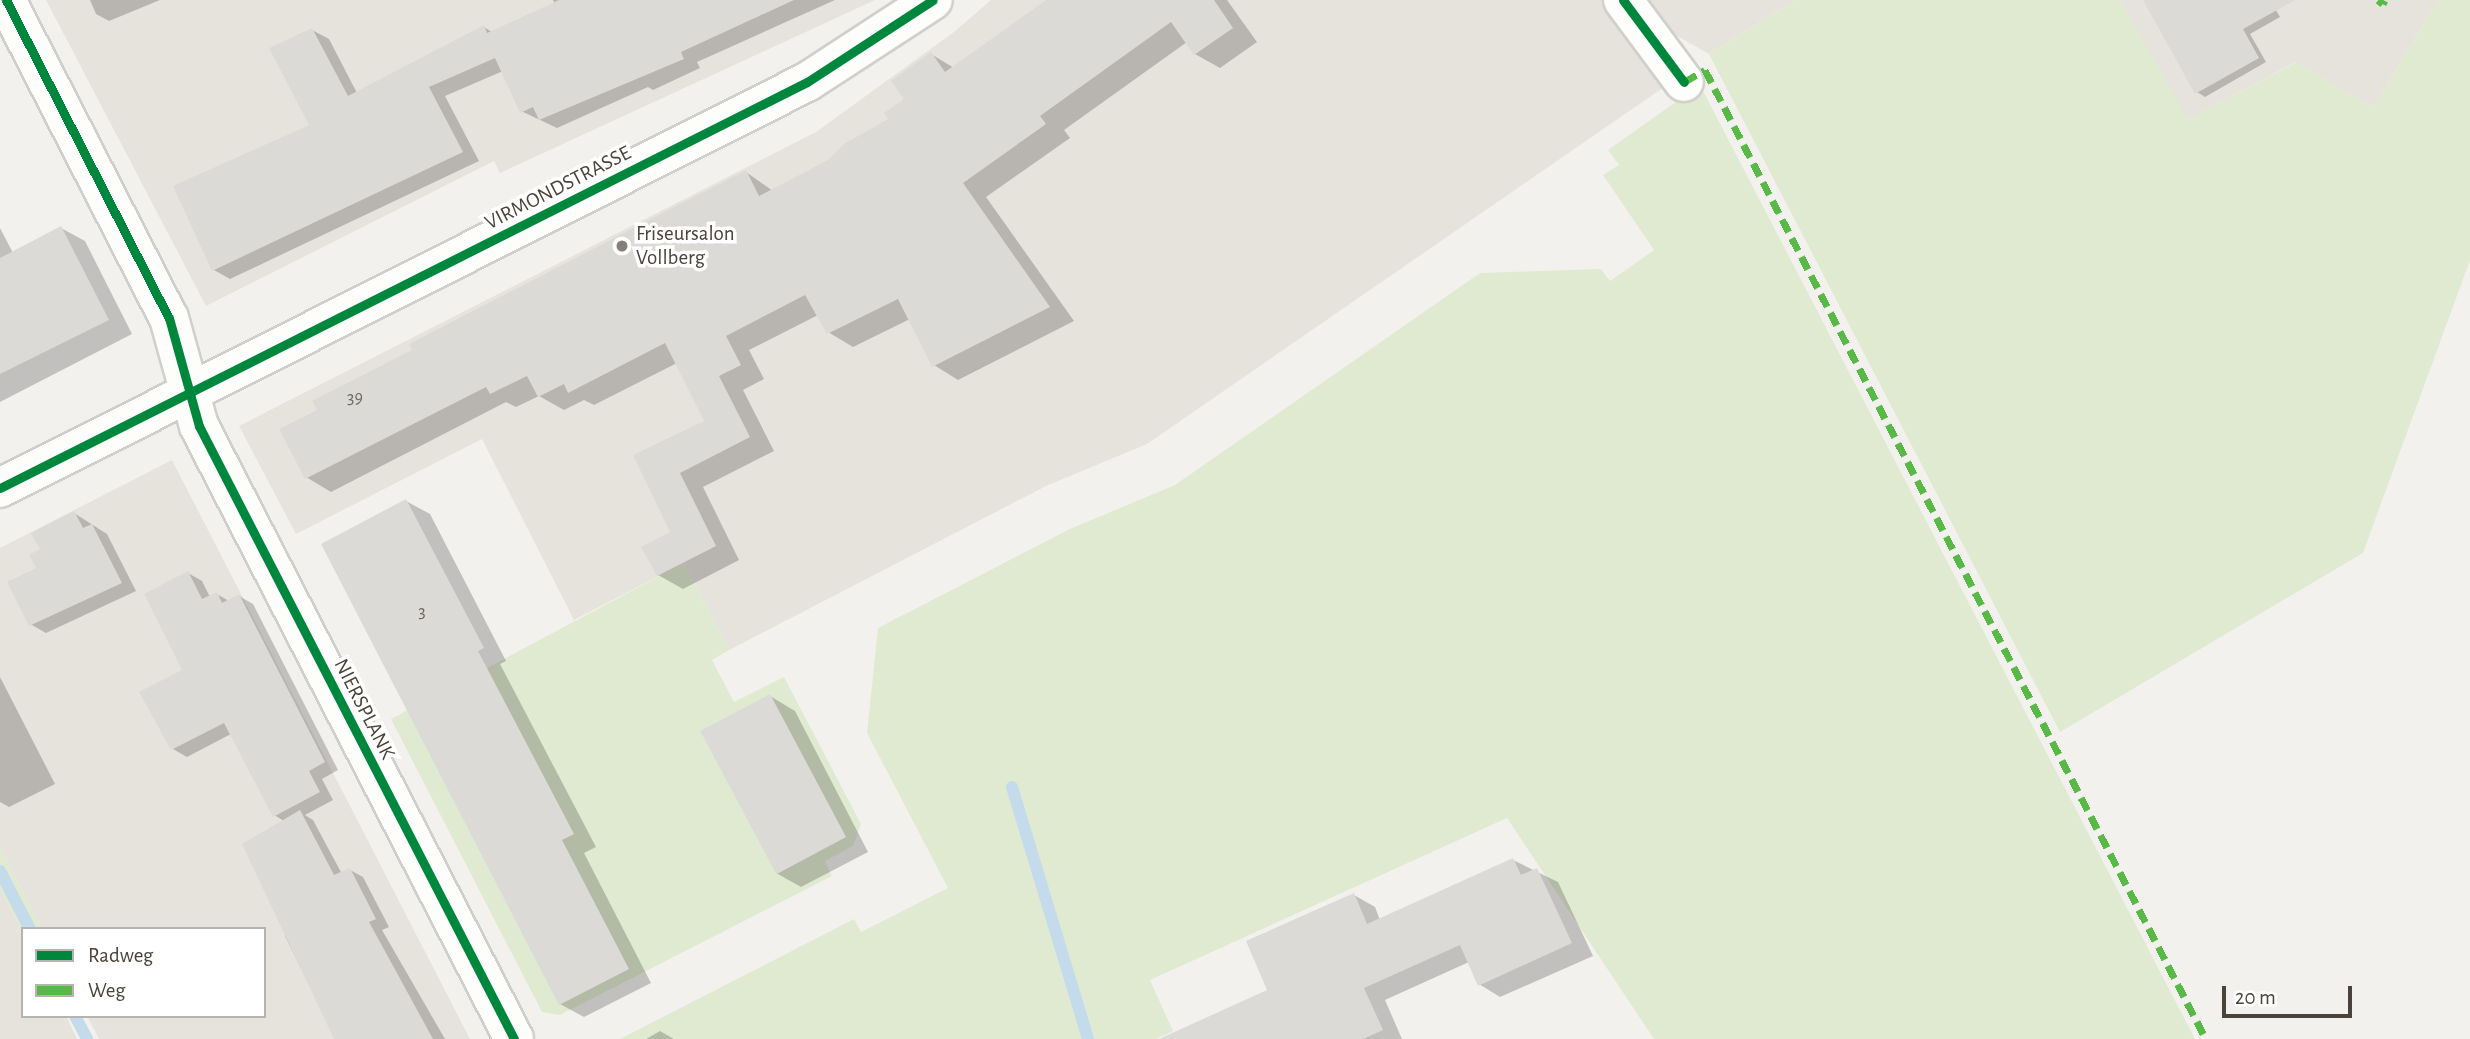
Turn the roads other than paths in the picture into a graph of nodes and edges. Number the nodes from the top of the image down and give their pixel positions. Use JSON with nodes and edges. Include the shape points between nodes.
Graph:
{"nodes":[{"id":1,"x":6,"y":0,"type":"edge"},
{"id":2,"x":933,"y":0,"type":"edge"},
{"id":3,"x":1623,"y":0,"type":"edge"},
{"id":4,"x":1684,"y":82,"type":"dead end"},
{"id":5,"x":190,"y":393,"type":"junction"},
{"id":6,"x":0,"y":488,"type":"edge"},
{"id":7,"x":514,"y":1039,"type":"edge"}],
"edges":[{"from":1,"to":5,"type":"street","via":[[169,317]]},
{"from":2,"to":5,"type":"street","name":"VIRMONDSTRASSE","via":[[807,82]]},
{"from":3,"to":4,"type":"street"},
{"from":5,"to":6,"type":"street","name":"VIRMONDSTRASSE"},
{"from":5,"to":7,"type":"street","name":"NIERSPLANK","via":[[200,426]]}]}
